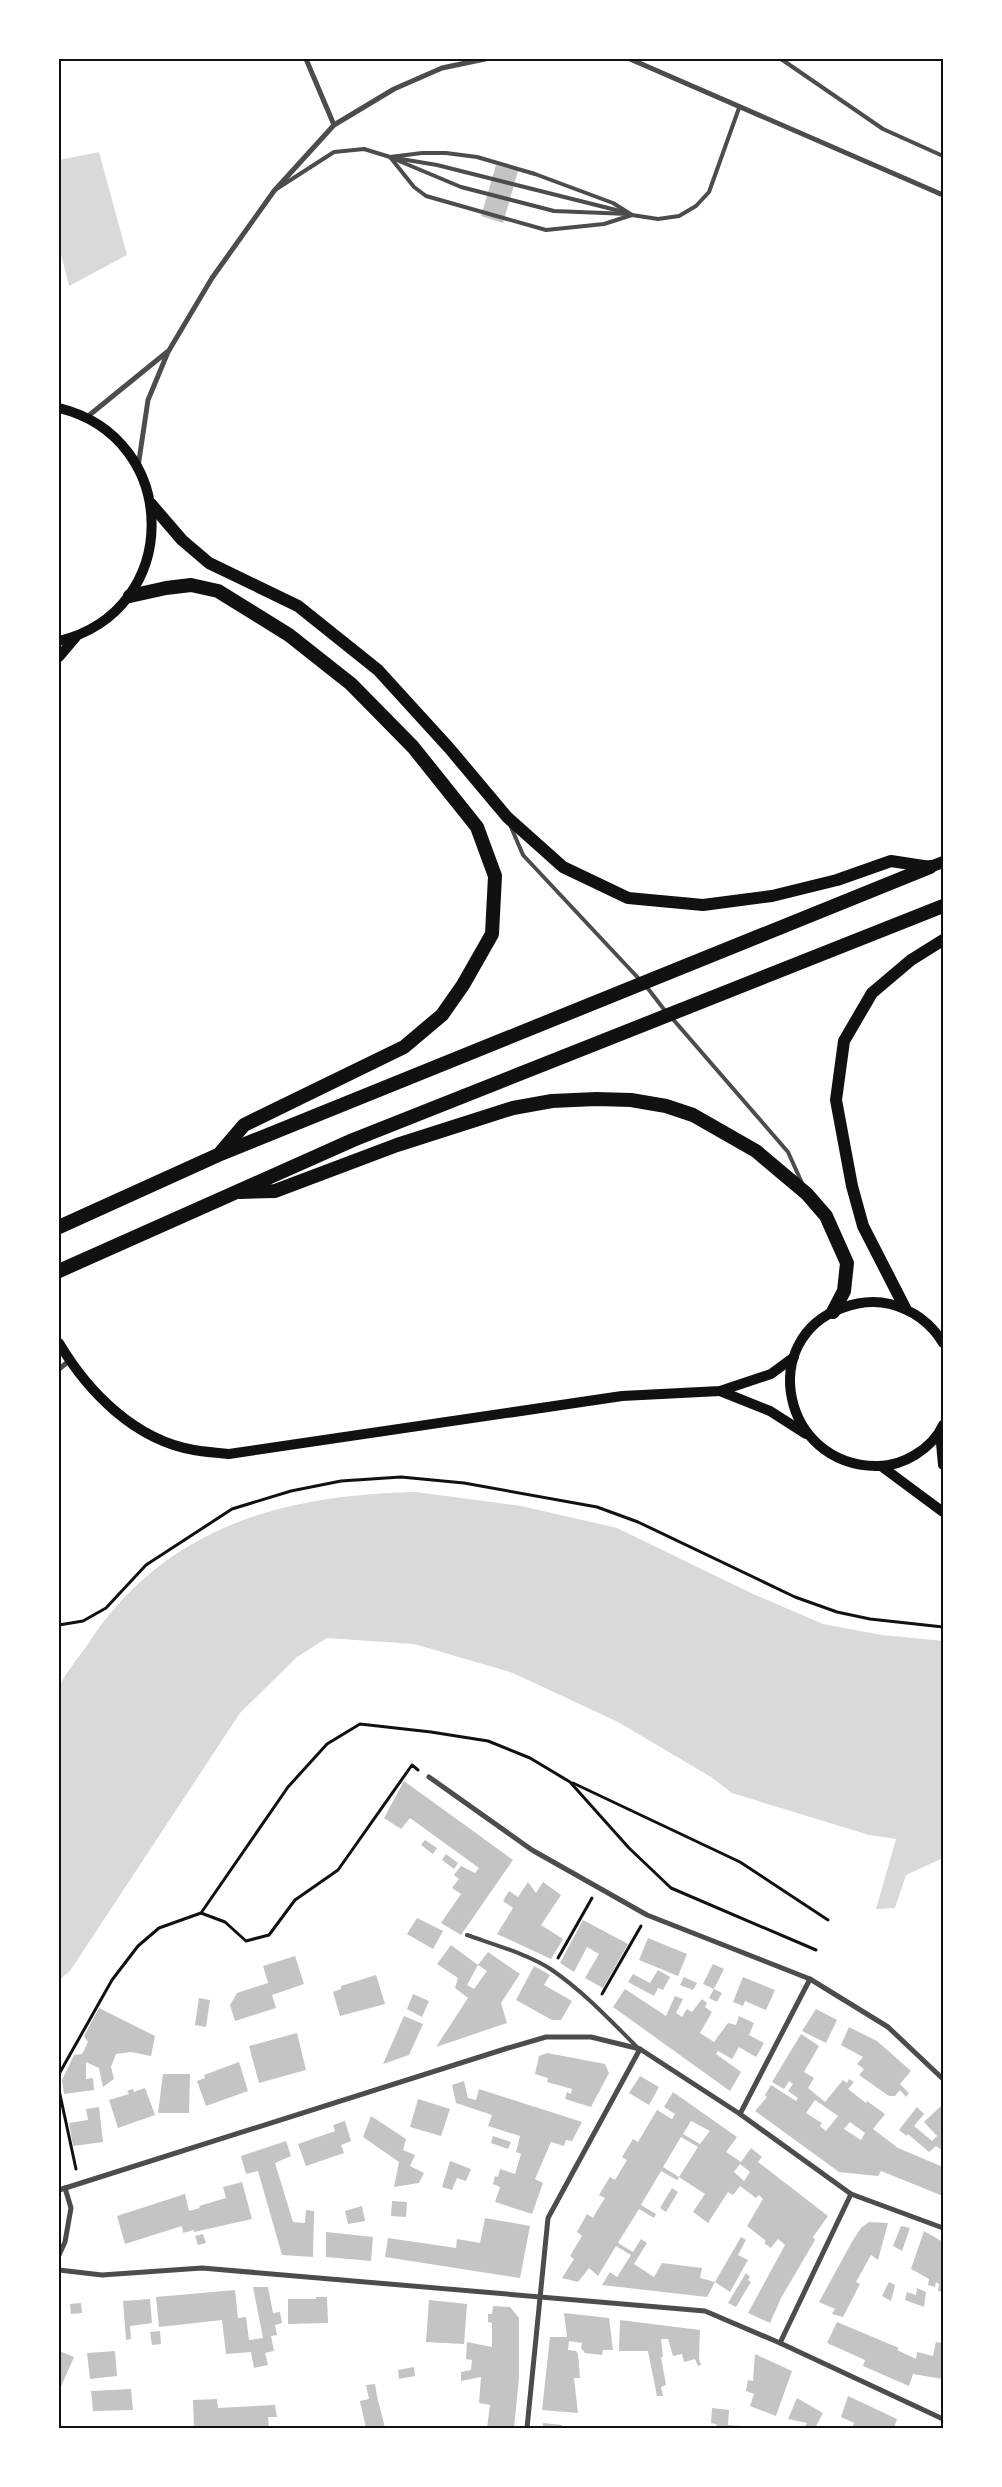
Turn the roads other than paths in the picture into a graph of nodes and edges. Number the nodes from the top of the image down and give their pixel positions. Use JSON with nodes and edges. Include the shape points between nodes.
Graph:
{"nodes":[{"id":1,"x":306,"y":59,"type":"edge"},
{"id":2,"x":485,"y":59,"type":"edge"},
{"id":3,"x":630,"y":59,"type":"edge"},
{"id":4,"x":781,"y":59,"type":"edge"},
{"id":5,"x":739,"y":108,"type":"junction"},
{"id":6,"x":334,"y":125,"type":"junction"},
{"id":7,"x":943,"y":156,"type":"edge"},
{"id":8,"x":390,"y":157,"type":"junction"},
{"id":9,"x":274,"y":191,"type":"junction"},
{"id":10,"x":943,"y":195,"type":"edge"},
{"id":11,"x":632,"y":214,"type":"junction"},
{"id":12,"x":168,"y":352,"type":"junction"},
{"id":13,"x":59,"y":408,"type":"edge"},
{"id":14,"x":87,"y":417,"type":"junction"},
{"id":15,"x":138,"y":467,"type":"junction"},
{"id":16,"x":151,"y":504,"type":"junction"},
{"id":17,"x":130,"y":596,"type":"junction"},
{"id":18,"x":76,"y":637,"type":"junction"},
{"id":19,"x":59,"y":641,"type":"edge"},
{"id":20,"x":59,"y":657,"type":"edge"},
{"id":21,"x":506,"y":817,"type":"junction"},
{"id":22,"x":943,"y":862,"type":"edge"},
{"id":23,"x":930,"y":867,"type":"junction"},
{"id":24,"x":943,"y":906,"type":"edge"},
{"id":25,"x":943,"y":940,"type":"edge"},
{"id":26,"x":643,"y":982,"type":"junction"},
{"id":27,"x":669,"y":1015,"type":"junction"},
{"id":28,"x":218,"y":1155,"type":"junction"},
{"id":29,"x":232,"y":1192,"type":"junction"},
{"id":30,"x":807,"y":1194,"type":"junction"},
{"id":31,"x":59,"y":1227,"type":"edge"},
{"id":32,"x":59,"y":1271,"type":"edge"},
{"id":33,"x":905,"y":1308,"type":"junction"},
{"id":34,"x":832,"y":1312,"type":"junction"},
{"id":35,"x":59,"y":1343,"type":"edge"},
{"id":36,"x":943,"y":1343,"type":"edge"},
{"id":37,"x":794,"y":1357,"type":"junction"},
{"id":38,"x":69,"y":1361,"type":"junction"},
{"id":39,"x":59,"y":1369,"type":"edge"},
{"id":40,"x":720,"y":1392,"type":"junction"},
{"id":41,"x":942,"y":1428,"type":"edge"},
{"id":42,"x":807,"y":1434,"type":"junction"},
{"id":43,"x":943,"y":1465,"type":"edge"},
{"id":44,"x":881,"y":1466,"type":"junction"},
{"id":45,"x":943,"y":1512,"type":"edge"},
{"id":46,"x":429,"y":1777,"type":"road end"},
{"id":47,"x":467,"y":1936,"type":"dead end"},
{"id":48,"x":810,"y":1979,"type":"junction"},
{"id":49,"x":640,"y":2050,"type":"junction"},
{"id":50,"x":943,"y":2079,"type":"edge"},
{"id":51,"x":740,"y":2114,"type":"junction"},
{"id":52,"x":65,"y":2188,"type":"junction"},
{"id":53,"x":59,"y":2190,"type":"edge"},
{"id":54,"x":851,"y":2194,"type":"junction"},
{"id":55,"x":943,"y":2228,"type":"edge"},
{"id":56,"x":59,"y":2255,"type":"edge"},
{"id":57,"x":59,"y":2270,"type":"edge"},
{"id":58,"x":539,"y":2298,"type":"junction"},
{"id":59,"x":780,"y":2343,"type":"junction"},
{"id":60,"x":943,"y":2418,"type":"edge"},
{"id":61,"x":527,"y":2428,"type":"edge"}],
"edges":[{"from":1,"to":6,"type":"street"},
{"from":2,"to":6,"type":"street","via":[[442,68],[394,89]]},
{"from":3,"to":5,"type":"street"},
{"from":4,"to":7,"type":"lane","via":[[883,129]]},
{"from":5,"to":10,"type":"street"},
{"from":5,"to":11,"type":"lane","via":[[709,192],[696,206],[679,216],[658,218]]},
{"from":6,"to":9,"type":"street"},
{"from":8,"to":9,"type":"lane","via":[[364,149],[334,152]]},
{"from":8,"to":11,"type":"lane","via":[[436,165]]},
{"from":8,"to":11,"type":"lane","via":[[460,187],[554,211]]},
{"from":8,"to":11,"type":"lane","via":[[422,153],[477,157],[535,174],[613,203]]},
{"from":8,"to":11,"type":"lane","via":[[414,187],[426,196],[546,230],[604,224]]},
{"from":9,"to":12,"type":"street","via":[[212,278]]},
{"from":12,"to":14,"type":"street"},
{"from":12,"to":15,"type":"street","via":[[148,400]]},
{"from":13,"to":14,"type":"main road"},
{"from":14,"to":15,"type":"main road","via":[[116,438]]},
{"from":15,"to":16,"type":"main road"},
{"from":16,"to":17,"type":"main road","via":[[152,537],[145,568]]},
{"from":16,"to":21,"type":"main road","via":[[182,540],[209,563],[298,606],[378,670]]},
{"from":17,"to":18,"type":"main road","via":[[106,620]]},
{"from":17,"to":28,"type":"highway","via":[[191,586],[218,591],[289,636],[352,684],[413,747],[477,827],[495,876],[492,934],[442,1015],[404,1047],[244,1125]]},
{"from":18,"to":19,"type":"main road"},
{"from":18,"to":20,"type":"main road"},
{"from":21,"to":23,"type":"main road","via":[[563,867],[628,898],[703,905],[772,896],[837,880],[891,861]]},
{"from":21,"to":26,"type":"lane","via":[[523,855]]},
{"from":22,"to":23,"type":"main road"},
{"from":23,"to":26,"type":"highway"},
{"from":24,"to":27,"type":"highway"},
{"from":25,"to":33,"type":"main road","via":[[911,960],[872,993],[844,1041],[836,1100],[863,1226]]},
{"from":26,"to":27,"type":"lane"},
{"from":26,"to":28,"type":"highway"},
{"from":27,"to":29,"type":"highway"},
{"from":27,"to":30,"type":"lane","via":[[788,1152]]},
{"from":28,"to":31,"type":"highway"},
{"from":29,"to":30,"type":"highway","via":[[275,1191],[397,1145],[513,1108],[552,1101],[596,1099],[631,1100],[693,1115],[756,1152]]},
{"from":29,"to":32,"type":"highway"},
{"from":30,"to":34,"type":"highway","via":[[826,1216],[847,1263],[844,1291]]},
{"from":33,"to":34,"type":"main road","via":[[881,1302],[856,1303]]},
{"from":33,"to":36,"type":"main road","via":[[922,1319]]},
{"from":34,"to":37,"type":"main road","via":[[803,1339]]},
{"from":35,"to":38,"type":"main road"},
{"from":37,"to":40,"type":"main road","via":[[771,1374]]},
{"from":37,"to":42,"type":"main road","via":[[790,1384],[792,1401]]},
{"from":38,"to":39,"type":"street"},
{"from":38,"to":40,"type":"main road","via":[[109,1406],[135,1426],[193,1450],[229,1454],[622,1396]]},
{"from":40,"to":42,"type":"main road","via":[[770,1411]]},
{"from":41,"to":43,"type":"main road"},
{"from":41,"to":44,"type":"main road","via":[[917,1453],[904,1461]]},
{"from":42,"to":44,"type":"main road","via":[[821,1449],[840,1460],[860,1466]]},
{"from":44,"to":45,"type":"main road"},
{"from":46,"to":48,"type":"street","via":[[532,1850],[648,1915]]},
{"from":47,"to":49,"type":"lane","via":[[552,1969],[596,2006]]},
{"from":48,"to":50,"type":"street","via":[[888,2027]]},
{"from":48,"to":51,"type":"street"},
{"from":49,"to":51,"type":"street"},
{"from":49,"to":52,"type":"street","via":[[591,2037],[546,2037]]},
{"from":49,"to":58,"type":"street","via":[[548,2218]]},
{"from":51,"to":54,"type":"street"},
{"from":52,"to":53,"type":"street"},
{"from":52,"to":56,"type":"street","via":[[71,2208],[65,2242]]},
{"from":54,"to":55,"type":"street"},
{"from":54,"to":59,"type":"street"},
{"from":57,"to":58,"type":"street","via":[[102,2275],[202,2268]]},
{"from":58,"to":59,"type":"street","via":[[705,2311]]},
{"from":58,"to":61,"type":"street"},
{"from":59,"to":60,"type":"street"}]}
